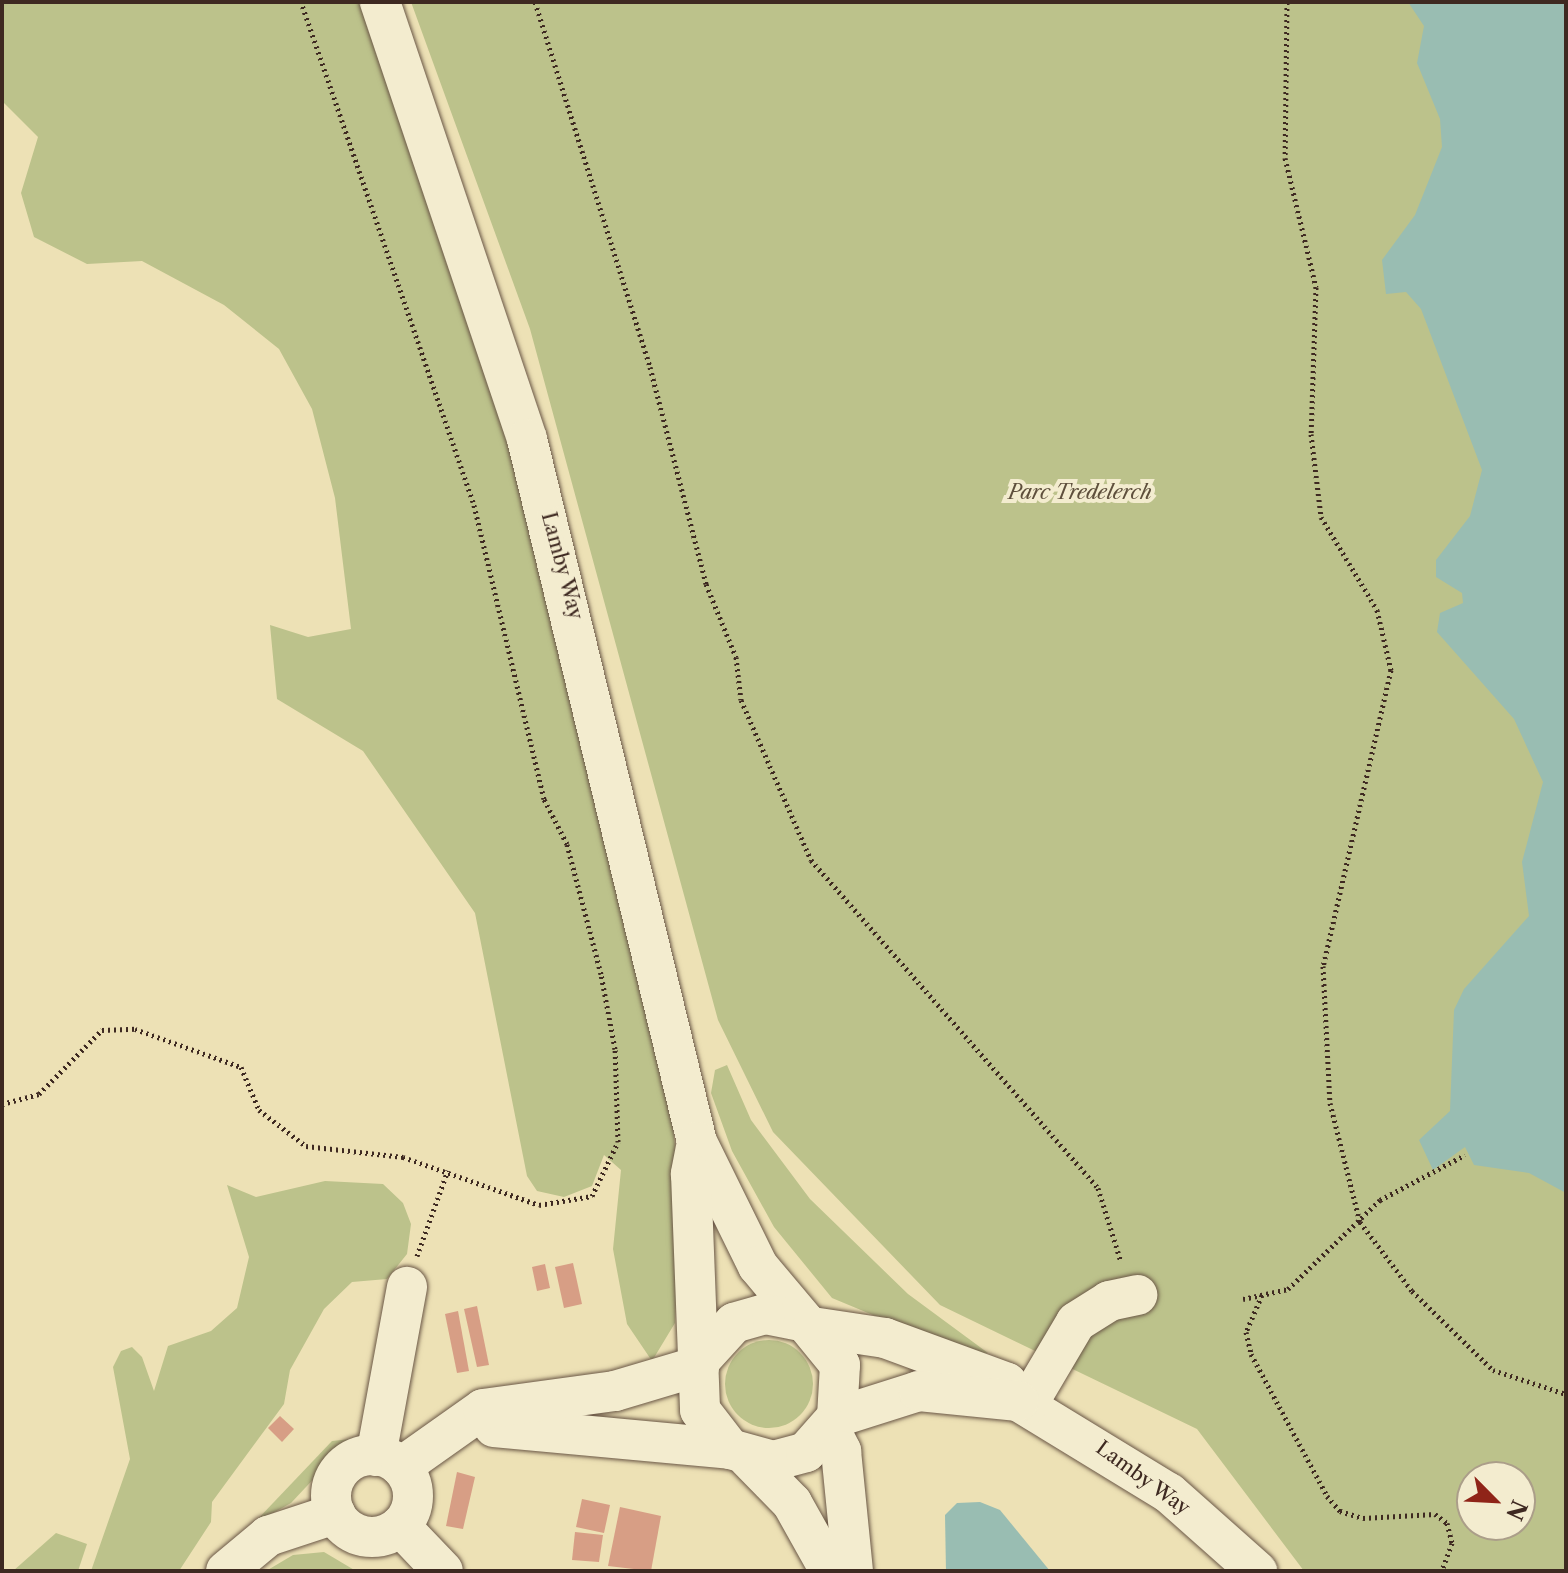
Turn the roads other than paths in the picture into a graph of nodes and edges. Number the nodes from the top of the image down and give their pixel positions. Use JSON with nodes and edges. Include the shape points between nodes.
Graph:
{"nodes":[{"id":1,"x":380,"y":2,"type":"edge"},
{"id":2,"x":697,"y":1142,"type":"junction"},
{"id":3,"x":1129,"y":1282,"type":"road end"},
{"id":4,"x":407,"y":1287,"type":"road end"},
{"id":5,"x":808,"y":1325,"type":"junction"},
{"id":6,"x":701,"y":1362,"type":"junction"},
{"id":7,"x":1022,"y":1403,"type":"junction"},
{"id":8,"x":833,"y":1423,"type":"junction"},
{"id":9,"x":466,"y":1425,"type":"junction"},
{"id":10,"x":739,"y":1453,"type":"junction"},
{"id":11,"x":389,"y":1462,"type":"junction"},
{"id":12,"x":335,"y":1514,"type":"junction"},
{"id":13,"x":385,"y":1545,"type":"edge"},
{"id":14,"x":226,"y":1571,"type":"edge"},
{"id":15,"x":443,"y":1571,"type":"edge"},
{"id":16,"x":830,"y":1571,"type":"edge"},
{"id":17,"x":853,"y":1571,"type":"edge"},
{"id":18,"x":1257,"y":1571,"type":"edge"}],
"edges":[{"from":1,"to":2,"type":"street","name":"Lamby Way","via":[[527,439]]},
{"from":2,"to":5,"type":"street","name":"Lamby Way","via":[[758,1266]]},
{"from":2,"to":6,"type":"street","name":"Lamby Way","via":[[691,1174]]},
{"from":3,"to":7,"type":"street","via":[[1076,1322]]},
{"from":4,"to":11,"type":"street"},
{"from":5,"to":6,"type":"street","via":[[765,1314],[734,1323]]},
{"from":5,"to":7,"type":"street","name":"Lamby Way","via":[[943,1356],[1007,1383]]},
{"from":5,"to":8,"type":"street","via":[[840,1365]]},
{"from":6,"to":9,"type":"street","via":[[615,1391],[483,1409]]},
{"from":6,"to":10,"type":"street","via":[[700,1410]]},
{"from":7,"to":8,"type":"street","name":"Lamby Way","via":[[919,1391]]},
{"from":7,"to":18,"type":"street","name":"Lamby Way","via":[[1169,1493]]},
{"from":8,"to":10,"type":"street","via":[[806,1452],[773,1461]]},
{"from":8,"to":17,"type":"street","via":[[841,1451]]},
{"from":9,"to":10,"type":"street","via":[[556,1428]]},
{"from":9,"to":11,"type":"street"},
{"from":10,"to":16,"type":"street","via":[[792,1503]]},
{"from":11,"to":12,"type":"street","via":[[339,1471]]},
{"from":11,"to":13,"type":"street","via":[[413,1490]]},
{"from":12,"to":13,"type":"street","via":[[350,1531]]},
{"from":12,"to":14,"type":"street","via":[[268,1536]]},
{"from":13,"to":15,"type":"street"}]}
